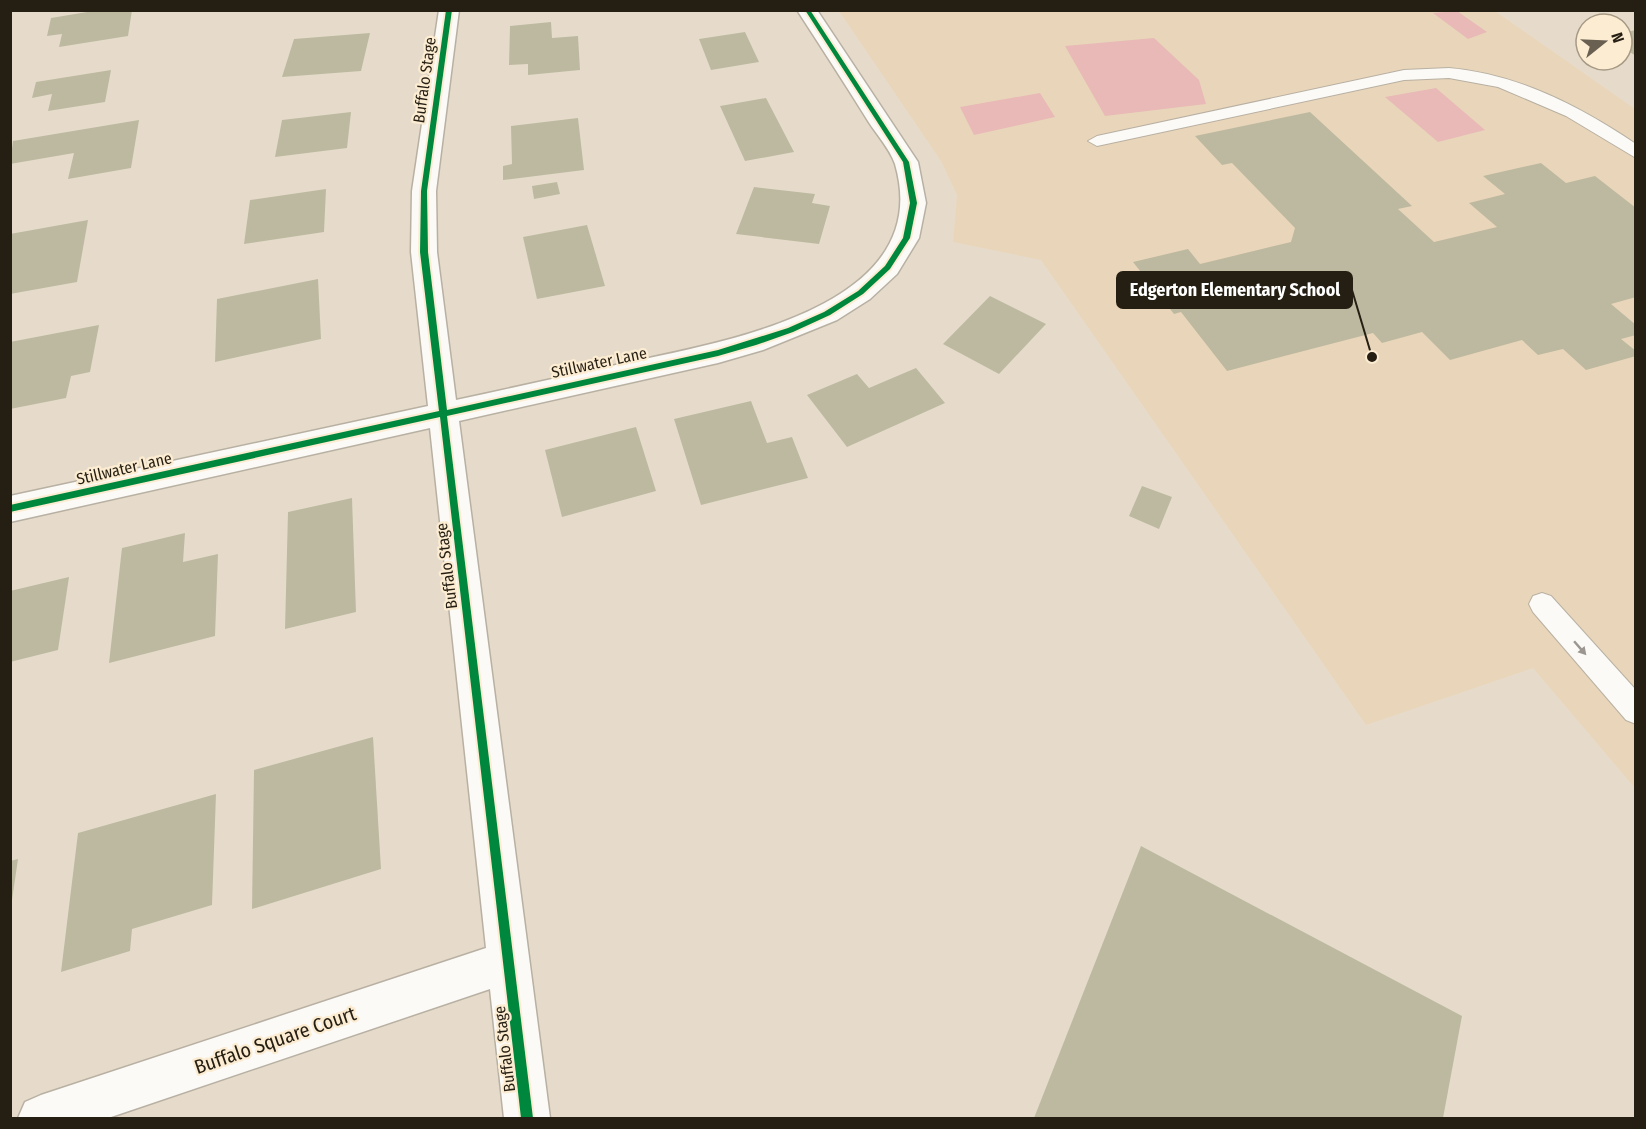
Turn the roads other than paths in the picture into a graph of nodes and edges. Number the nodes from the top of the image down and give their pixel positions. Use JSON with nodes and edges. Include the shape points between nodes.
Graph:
{"nodes":[{"id":1,"x":449,"y":10,"type":"edge"},
{"id":2,"x":807,"y":10,"type":"edge"},
{"id":3,"x":1097,"y":141,"type":"dead end"},
{"id":4,"x":1635,"y":153,"type":"edge"},
{"id":5,"x":442,"y":412,"type":"junction"},
{"id":6,"x":10,"y":509,"type":"edge"},
{"id":7,"x":1542,"y":604,"type":"dead end"},
{"id":8,"x":1635,"y":711,"type":"edge"},
{"id":9,"x":509,"y":962,"type":"junction"},
{"id":10,"x":41,"y":1119,"type":"edge"},
{"id":11,"x":527,"y":1119,"type":"edge"}],
"edges":[{"from":1,"to":5,"type":"street","name":"Buffalo Stage","via":[[424,190],[424,252]]},
{"from":2,"to":5,"type":"street","name":"Stillwater Lane","via":[[906,162],[914,184],[915,208],[909,231],[879,276],[829,314],[759,342]]},
{"from":3,"to":4,"type":"lane","via":[[1404,75],[1454,74],[1504,84],[1553,101]]},
{"from":5,"to":6,"type":"street","name":"Stillwater Lane"},
{"from":5,"to":9,"type":"street","name":"Buffalo Stage"},
{"from":7,"to":8,"type":"lane","one_way":true},
{"from":9,"to":10,"type":"street","name":"Buffalo Square Court"},
{"from":9,"to":11,"type":"street","name":"Buffalo Stage"}]}
